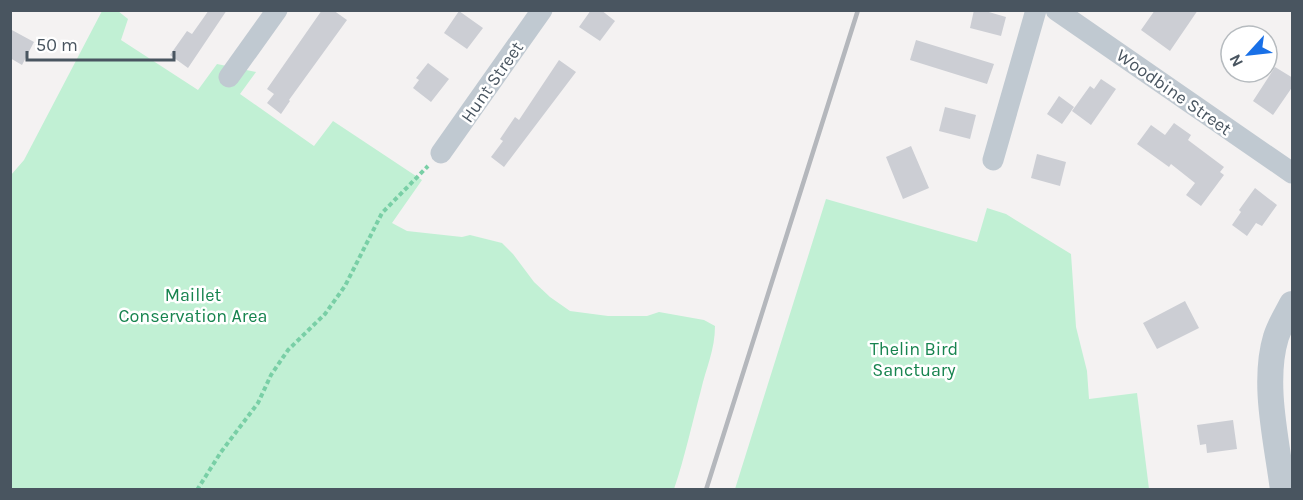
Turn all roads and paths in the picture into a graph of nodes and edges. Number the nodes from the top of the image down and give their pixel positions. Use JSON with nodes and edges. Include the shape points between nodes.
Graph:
{"nodes":[{"id":1,"x":277,"y":10,"type":"edge"},
{"id":2,"x":542,"y":10,"type":"edge"},
{"id":3,"x":1036,"y":10,"type":"edge"},
{"id":4,"x":1056,"y":10,"type":"edge"},
{"id":5,"x":229,"y":77,"type":"dead end"},
{"id":6,"x":441,"y":153,"type":"joint"},
{"id":7,"x":993,"y":160,"type":"dead end"},
{"id":8,"x":1293,"y":173,"type":"edge"},
{"id":9,"x":1293,"y":304,"type":"edge"},
{"id":10,"x":197,"y":489,"type":"edge"},
{"id":11,"x":1283,"y":489,"type":"edge"}],
"edges":[{"from":1,"to":5,"type":"street"},
{"from":2,"to":6,"type":"street","name":"Hunt Street"},
{"from":3,"to":7,"type":"street"},
{"from":4,"to":8,"type":"street","name":"Woodbine Street"},
{"from":6,"to":10,"type":"path","via":[[382,213],[345,286],[325,314],[288,350],[258,403]]},
{"from":9,"to":11,"type":"street","via":[[1276,336],[1271,367],[1272,408]]}]}
